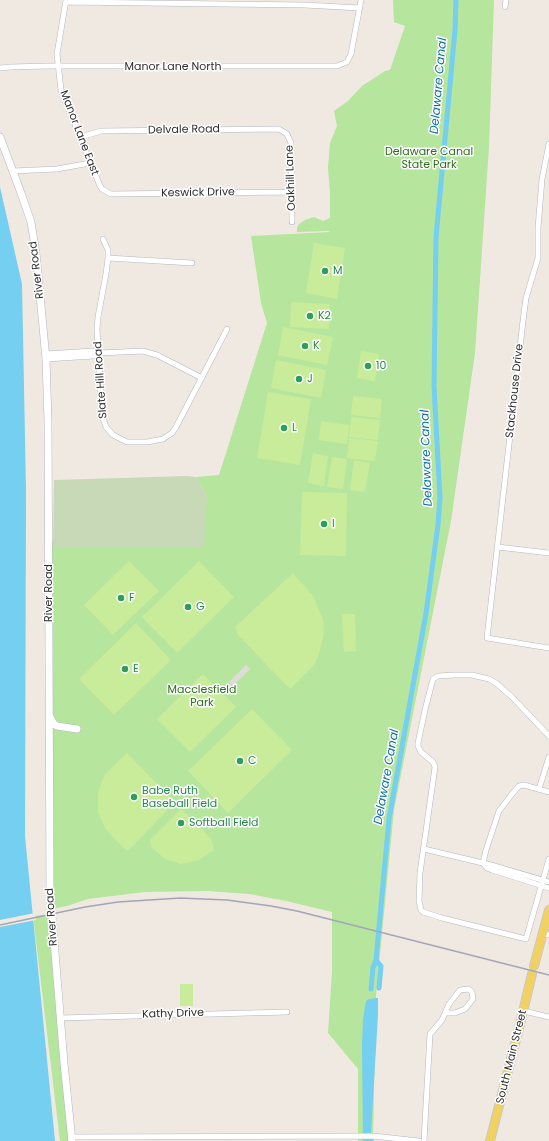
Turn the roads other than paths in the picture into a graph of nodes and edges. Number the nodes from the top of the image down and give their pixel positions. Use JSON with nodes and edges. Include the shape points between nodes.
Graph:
{"nodes":[{"id":1,"x":361,"y":0,"type":"edge"},
{"id":2,"x":506,"y":0,"type":"edge"},
{"id":3,"x":66,"y":1,"type":"edge"},
{"id":4,"x":505,"y":7,"type":"dead end"},
{"id":5,"x":360,"y":8,"type":"junction"},
{"id":6,"x":58,"y":66,"type":"junction"},
{"id":7,"x":0,"y":68,"type":"edge"},
{"id":8,"x":287,"y":134,"type":"joint"},
{"id":9,"x":0,"y":137,"type":"edge"},
{"id":10,"x":81,"y":137,"type":"junction"},
{"id":11,"x":549,"y":144,"type":"edge"},
{"id":12,"x":90,"y":163,"type":"junction"},
{"id":13,"x":13,"y":171,"type":"junction"},
{"id":14,"x":546,"y":172,"type":"edge"},
{"id":15,"x":106,"y":192,"type":"joint"},
{"id":16,"x":291,"y":192,"type":"junction"},
{"id":17,"x":292,"y":222,"type":"dead end"},
{"id":18,"x":103,"y":239,"type":"dead end"},
{"id":19,"x":108,"y":258,"type":"junction"},
{"id":20,"x":192,"y":264,"type":"dead end"},
{"id":21,"x":227,"y":329,"type":"dead end"},
{"id":22,"x":99,"y":353,"type":"junction"},
{"id":23,"x":46,"y":356,"type":"junction"},
{"id":24,"x":202,"y":378,"type":"junction"},
{"id":25,"x":498,"y":547,"type":"junction"},
{"id":26,"x":549,"y":553,"type":"edge"},
{"id":27,"x":549,"y":648,"type":"edge"},
{"id":28,"x":49,"y":715,"type":"junction"},
{"id":29,"x":49,"y":729,"type":"junction"},
{"id":30,"x":549,"y":736,"type":"edge"},
{"id":31,"x":549,"y":757,"type":"edge"},
{"id":32,"x":539,"y":789,"type":"junction"},
{"id":33,"x":549,"y":792,"type":"edge"},
{"id":34,"x":424,"y":848,"type":"junction"},
{"id":35,"x":549,"y":859,"type":"edge"},
{"id":36,"x":484,"y":863,"type":"junction"},
{"id":37,"x":542,"y":882,"type":"junction"},
{"id":38,"x":549,"y":882,"type":"edge"},
{"id":39,"x":549,"y":888,"type":"edge"},
{"id":40,"x":549,"y":910,"type":"edge"},
{"id":41,"x":546,"y":931,"type":"edge"},
{"id":42,"x":524,"y":1011,"type":"junction"},
{"id":43,"x":287,"y":1012,"type":"dead end"},
{"id":44,"x":446,"y":1013,"type":"junction"},
{"id":45,"x":549,"y":1017,"type":"edge"},
{"id":46,"x":60,"y":1018,"type":"junction"},
{"id":47,"x":273,"y":1138,"type":"edge"},
{"id":48,"x":312,"y":1138,"type":"edge"},
{"id":49,"x":72,"y":1139,"type":"edge"},
{"id":50,"x":172,"y":1139,"type":"edge"},
{"id":51,"x":234,"y":1139,"type":"edge"},
{"id":52,"x":419,"y":1141,"type":"edge"},
{"id":53,"x":424,"y":1141,"type":"edge"},
{"id":54,"x":490,"y":1141,"type":"edge"}],
"edges":[{"from":1,"to":5,"type":"street"},
{"from":2,"to":4,"type":"street"},
{"from":3,"to":5,"type":"street"},
{"from":3,"to":6,"type":"street","name":"Manor Lane East","via":[[57,54]]},
{"from":5,"to":6,"type":"street","name":"Manor Lane North","via":[[351,54],[345,63],[335,66]]},
{"from":6,"to":7,"type":"street","name":"Manor Lane North"},
{"from":6,"to":10,"type":"street","name":"Manor Lane East","via":[[61,90]]},
{"from":8,"to":10,"type":"street","name":"Delvale Road","via":[[275,129],[101,131]]},
{"from":8,"to":16,"type":"street","name":"Oakhill Lane","via":[[291,144]]},
{"from":9,"to":13,"type":"main road","name":"River Road"},
{"from":10,"to":12,"type":"street","name":"Manor Lane East"},
{"from":11,"to":14,"type":"street","name":"Stackhouse Drive"},
{"from":12,"to":13,"type":"street","via":[[57,169]]},
{"from":12,"to":15,"type":"street","name":"Manor Lane East","via":[[100,186]]},
{"from":13,"to":23,"type":"main road","name":"River Road","via":[[28,211],[34,238]]},
{"from":14,"to":25,"type":"street","name":"Stackhouse Drive","via":[[538,228],[538,258],[526,298]]},
{"from":15,"to":16,"type":"street","name":"Keswick Drive"},
{"from":16,"to":17,"type":"street","name":"Oakhill Lane"},
{"from":18,"to":19,"type":"street","name":"Slate Hill Road","via":[[108,250]]},
{"from":19,"to":20,"type":"street"},
{"from":19,"to":22,"type":"street","name":"Slate Hill Road","via":[[98,317]]},
{"from":21,"to":24,"type":"street","name":"Slate Hill Road"},
{"from":22,"to":23,"type":"street","via":[[93,356]]},
{"from":22,"to":24,"type":"street","via":[[150,353],[166,358]]},
{"from":22,"to":24,"type":"street","name":"Slate Hill Road","via":[[102,416],[106,427],[113,435],[127,442],[156,441],[169,436]]},
{"from":23,"to":28,"type":"main road","name":"River Road"},
{"from":25,"to":26,"type":"street"},
{"from":25,"to":27,"type":"street","name":"Stackhouse Drive","via":[[487,638]]},
{"from":28,"to":29,"type":"main road","name":"River Road"},
{"from":28,"to":29,"type":"main road","via":[[57,726],[77,729]]},
{"from":29,"to":46,"type":"main road","name":"River Road","via":[[50,891]]},
{"from":30,"to":34,"type":"street","via":[[512,697],[489,679],[472,675],[454,675],[438,676],[433,679],[418,743],[421,752],[435,767]]},
{"from":31,"to":32,"type":"street"},
{"from":32,"to":33,"type":"street"},
{"from":32,"to":36,"type":"street","via":[[524,784],[518,786],[499,811]]},
{"from":34,"to":36,"type":"street"},
{"from":34,"to":37,"type":"street","via":[[419,900],[420,910],[429,914],[526,939]]},
{"from":35,"to":37,"type":"street"},
{"from":36,"to":37,"type":"street"},
{"from":37,"to":38,"type":"street"},
{"from":37,"to":39,"type":"street"},
{"from":40,"to":41,"type":"main road","name":"South Main Street"},
{"from":41,"to":42,"type":"main road","name":"South Main Street","via":[[533,970]]},
{"from":42,"to":45,"type":"street"},
{"from":42,"to":54,"type":"main road","name":"South Main Street"},
{"from":43,"to":46,"type":"street","name":"Kathy Drive"},
{"from":44,"to":44,"type":"street","via":[[460,990],[469,989],[472,992],[473,999],[465,1009]]},
{"from":44,"to":53,"type":"street","via":[[430,1034]]},
{"from":46,"to":49,"type":"main road","name":"River Road"},
{"from":47,"to":48,"type":"street"},
{"from":47,"to":51,"type":"street"},
{"from":48,"to":52,"type":"street","via":[[373,1136]]},
{"from":49,"to":50,"type":"street"},
{"from":50,"to":51,"type":"street"}]}
